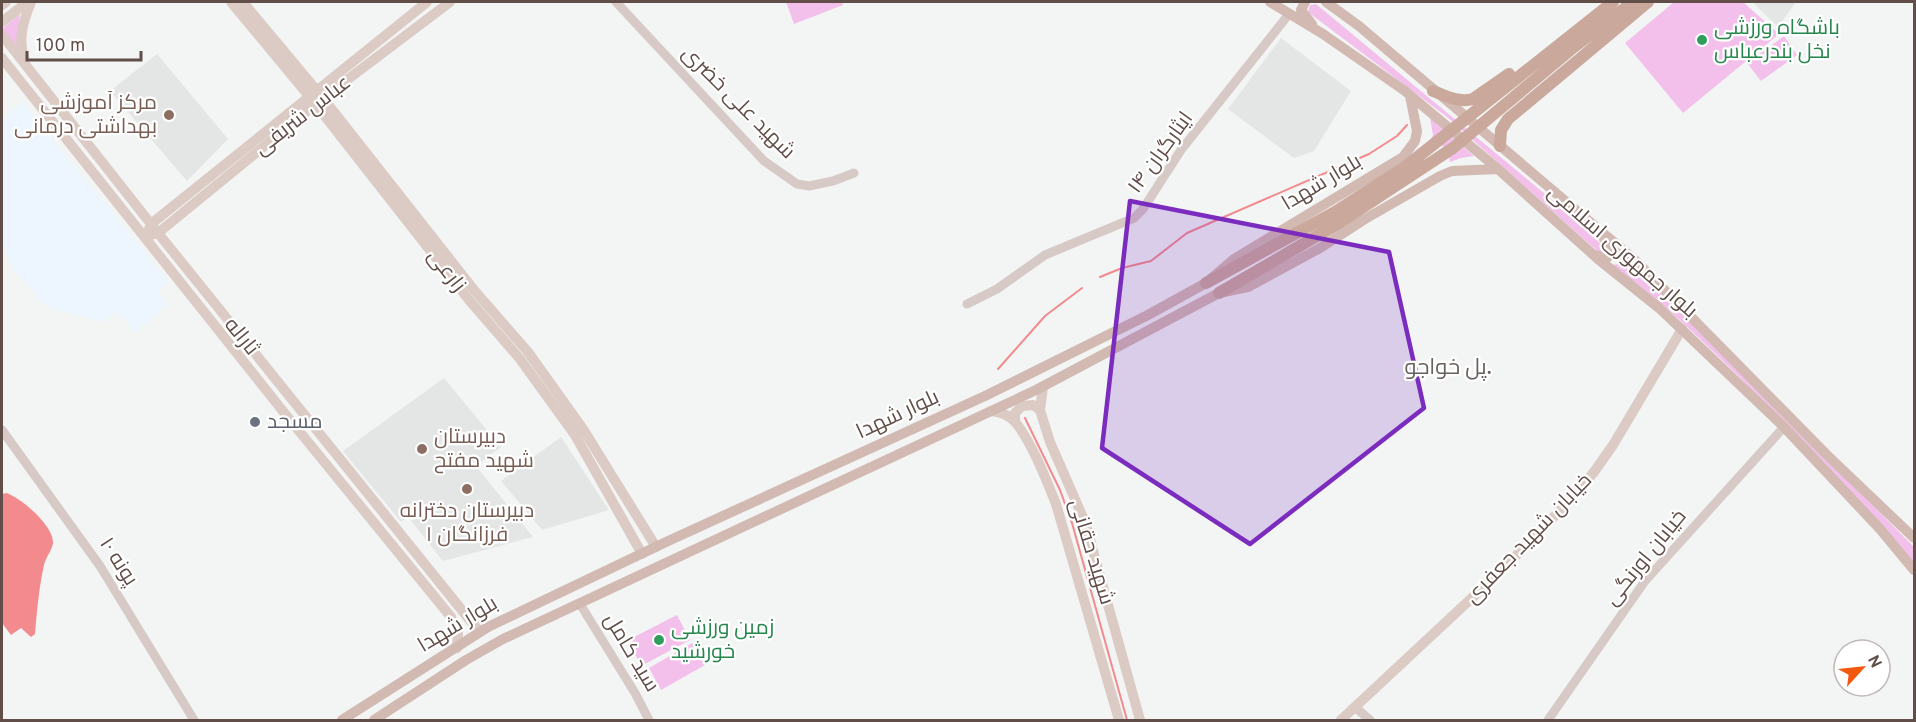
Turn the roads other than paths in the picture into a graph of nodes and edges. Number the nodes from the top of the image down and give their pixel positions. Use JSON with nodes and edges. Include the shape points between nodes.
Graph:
{"nodes":[{"id":1,"x":6,"y":2,"type":"edge"},
{"id":2,"x":29,"y":2,"type":"edge"},
{"id":3,"x":231,"y":2,"type":"edge"},
{"id":4,"x":243,"y":2,"type":"edge"},
{"id":5,"x":450,"y":2,"type":"edge"},
{"id":6,"x":616,"y":2,"type":"edge"},
{"id":7,"x":1270,"y":2,"type":"edge"},
{"id":8,"x":1305,"y":2,"type":"edge"},
{"id":9,"x":1326,"y":2,"type":"edge"},
{"id":10,"x":1600,"y":2,"type":"edge"},
{"id":11,"x":1613,"y":2,"type":"edge"},
{"id":12,"x":1633,"y":2,"type":"edge"},
{"id":13,"x":1648,"y":2,"type":"edge"},
{"id":14,"x":425,"y":3,"type":"edge"},
{"id":15,"x":2,"y":5,"type":"edge"},
{"id":16,"x":1289,"y":14,"type":"junction"},
{"id":17,"x":433,"y":16,"type":"junction"},
{"id":18,"x":2,"y":22,"type":"edge"},
{"id":19,"x":1323,"y":34,"type":"junction"},
{"id":20,"x":2,"y":35,"type":"edge"},
{"id":21,"x":2,"y":58,"type":"edge"},
{"id":22,"x":26,"y":66,"type":"junction"},
{"id":23,"x":2,"y":72,"type":"edge"},
{"id":24,"x":16,"y":76,"type":"junction"},
{"id":25,"x":1497,"y":83,"type":"junction"},
{"id":26,"x":1433,"y":91,"type":"junction"},
{"id":27,"x":1410,"y":96,"type":"junction"},
{"id":28,"x":316,"y":97,"type":"junction"},
{"id":29,"x":1518,"y":109,"type":"junction"},
{"id":30,"x":1411,"y":146,"type":"junction"},
{"id":31,"x":1500,"y":146,"type":"junction"},
{"id":32,"x":1498,"y":169,"type":"junction"},
{"id":33,"x":854,"y":173,"type":"dead end"},
{"id":34,"x":1440,"y":176,"type":"junction"},
{"id":35,"x":1583,"y":215,"type":"junction"},
{"id":36,"x":155,"y":229,"type":"junction"},
{"id":37,"x":145,"y":237,"type":"junction"},
{"id":38,"x":1595,"y":255,"type":"junction"},
{"id":39,"x":1206,"y":283,"type":"junction"},
{"id":40,"x":1220,"y":293,"type":"junction"},
{"id":41,"x":967,"y":304,"type":"dead end"},
{"id":42,"x":482,"y":307,"type":"junction"},
{"id":43,"x":1682,"y":329,"type":"junction"},
{"id":44,"x":1043,"y":387,"type":"junction"},
{"id":45,"x":297,"y":407,"type":"junction"},
{"id":46,"x":1040,"y":410,"type":"junction"},
{"id":47,"x":991,"y":411,"type":"junction"},
{"id":48,"x":288,"y":417,"type":"junction"},
{"id":49,"x":1015,"y":421,"type":"junction"},
{"id":50,"x":1784,"y":428,"type":"junction"},
{"id":51,"x":2,"y":430,"type":"edge"},
{"id":52,"x":322,"y":438,"type":"junction"},
{"id":53,"x":314,"y":450,"type":"junction"},
{"id":54,"x":1914,"y":538,"type":"edge"},
{"id":55,"x":656,"y":547,"type":"junction"},
{"id":56,"x":642,"y":554,"type":"junction"},
{"id":57,"x":1914,"y":570,"type":"edge"},
{"id":58,"x":580,"y":604,"type":"junction"},
{"id":59,"x":473,"y":624,"type":"junction"},
{"id":60,"x":488,"y":627,"type":"junction"},
{"id":61,"x":458,"y":633,"type":"junction"},
{"id":62,"x":1119,"y":647,"type":"junction"},
{"id":63,"x":457,"y":648,"type":"junction"},
{"id":64,"x":1100,"y":654,"type":"junction"},
{"id":65,"x":1356,"y":708,"type":"junction"},
{"id":66,"x":194,"y":720,"type":"edge"},
{"id":67,"x":342,"y":720,"type":"edge"},
{"id":68,"x":374,"y":720,"type":"edge"},
{"id":69,"x":649,"y":720,"type":"edge"},
{"id":70,"x":1119,"y":720,"type":"edge"},
{"id":71,"x":1140,"y":720,"type":"edge"},
{"id":72,"x":1341,"y":720,"type":"edge"},
{"id":73,"x":1371,"y":720,"type":"edge"},
{"id":74,"x":1548,"y":720,"type":"edge"}],
"edges":[{"from":1,"to":15,"type":"main road"},
{"from":2,"to":18,"type":"main road"},
{"from":2,"to":22,"type":"main road","via":[[20,45]]},
{"from":3,"to":28,"type":"main road","name":"زارعی"},
{"from":4,"to":28,"type":"main road","name":"زارعی"},
{"from":5,"to":17,"type":"main road","name":"عباس شریفی"},
{"from":6,"to":33,"type":"street","name":"شهید علی خضری","via":[[772,167],[797,184],[809,186]]},
{"from":7,"to":16,"type":"main road","name":"بلوار جمهوری اسلامی"},
{"from":8,"to":19,"type":"main road","via":[[1301,9]]},
{"from":9,"to":26,"type":"main road","name":"بلوار جمهوری اسلامی"},
{"from":10,"to":25,"type":"highway"},
{"from":11,"to":39,"type":"highway","via":[[1405,167],[1335,212]]},
{"from":12,"to":40,"type":"highway","via":[[1453,148],[1339,223]]},
{"from":13,"to":29,"type":"highway"},
{"from":14,"to":17,"type":"main road"},
{"from":14,"to":28,"type":"main road","name":"عباس شریفی"},
{"from":16,"to":19,"type":"main road","name":"بلوار جمهوری اسلامی"},
{"from":16,"to":41,"type":"street","name":"ایثارگران ۱۴","via":[[1181,150],[1134,218],[1045,255],[997,289]]},
{"from":17,"to":28,"type":"main road","name":"عباس شریفی"},
{"from":19,"to":27,"type":"main road","name":"بلوار جمهوری اسلامی"},
{"from":20,"to":22,"type":"main road","name":"ثاراله"},
{"from":21,"to":24,"type":"main road","name":"ثاراله"},
{"from":22,"to":24,"type":"main road","via":[[18,68]]},
{"from":22,"to":36,"type":"main road","name":"ثاراله"},
{"from":23,"to":24,"type":"main road"},
{"from":24,"to":37,"type":"main road","name":"ثاراله"},
{"from":25,"to":26,"type":"highway","via":[[1467,101]]},
{"from":25,"to":29,"type":"highway","via":[[1498,103],[1504,108]]},
{"from":26,"to":31,"type":"main road","name":"بلوار جمهوری اسلامی"},
{"from":27,"to":30,"type":"main road","via":[[1416,131]]},
{"from":27,"to":32,"type":"main road","name":"بلوار جمهوری اسلامی"},
{"from":28,"to":36,"type":"main road","name":"عباس شریفی"},
{"from":28,"to":42,"type":"main road","name":"زارعی"},
{"from":29,"to":31,"type":"highway","via":[[1500,130]]},
{"from":30,"to":34,"type":"main road","via":[[1428,152]]},
{"from":30,"to":39,"type":"main road","name":"بلوار شهدا","via":[[1403,157],[1234,259]]},
{"from":31,"to":35,"type":"main road","name":"بلوار جمهوری اسلامی"},
{"from":32,"to":34,"type":"main road","name":"بلوار شهدا","via":[[1452,171]]},
{"from":32,"to":38,"type":"main road","name":"بلوار جمهوری اسلامی"},
{"from":34,"to":40,"type":"main road","name":"بلوار شهدا","via":[[1248,287]]},
{"from":35,"to":38,"type":"main road","via":[[1612,249],[1607,258]]},
{"from":35,"to":54,"type":"main road","name":"بلوار جمهوری اسلامی","via":[[1636,261]]},
{"from":36,"to":37,"type":"main road"},
{"from":36,"to":45,"type":"main road","name":"ثاراله"},
{"from":37,"to":48,"type":"main road","name":"ثاراله"},
{"from":38,"to":43,"type":"main road","name":"بلوار جمهوری اسلامی"},
{"from":39,"to":55,"type":"main road","name":"بلوار شهدا","via":[[985,396]]},
{"from":40,"to":44,"type":"main road","name":"بلوار شهدا"},
{"from":42,"to":55,"type":"main road","name":"زارعی","via":[[528,352],[561,397]]},
{"from":42,"to":56,"type":"main road","name":"زارعی","via":[[575,435]]},
{"from":43,"to":50,"type":"main road","name":"بلوار جمهوری اسلامی"},
{"from":43,"to":65,"type":"main road","name":"خیابان شهید جعفری","via":[[1594,472],[1541,532]]},
{"from":44,"to":46,"type":"main road","name":"شهید حقانی"},
{"from":44,"to":47,"type":"main road","name":"بلوار شهدا"},
{"from":45,"to":48,"type":"main road","via":[[295,416]]},
{"from":45,"to":52,"type":"main road","name":"ثاراله"},
{"from":46,"to":49,"type":"main road","via":[[1033,405],[1022,406],[1015,413]]},
{"from":46,"to":62,"type":"main road","name":"شهید حقانی","via":[[1085,522]]},
{"from":47,"to":49,"type":"main road"},
{"from":47,"to":58,"type":"main road","name":"بلوار شهدا"},
{"from":48,"to":53,"type":"main road","name":"ثاراله"},
{"from":49,"to":64,"type":"main road","name":"شهید حقانی","via":[[1056,504]]},
{"from":50,"to":57,"type":"main road","name":"بلوار جمهوری اسلامی"},
{"from":50,"to":74,"type":"street","name":"خیابان اورنگی","via":[[1645,581]]},
{"from":51,"to":66,"type":"street","name":"پونه ۱۰","via":[[94,557]]},
{"from":52,"to":53,"type":"main road","via":[[313,440]]},
{"from":52,"to":59,"type":"main road","name":"ثاراله"},
{"from":53,"to":61,"type":"main road","name":"ثاراله","via":[[451,616]]},
{"from":55,"to":56,"type":"main road","name":"بلوار شهدا"},
{"from":56,"to":60,"type":"main road","name":"بلوار شهدا"},
{"from":58,"to":68,"type":"main road","name":"بلوار شهدا","via":[[502,639]]},
{"from":58,"to":69,"type":"street","name":"سید کامل"},
{"from":59,"to":60,"type":"main road"},
{"from":59,"to":61,"type":"main road","via":[[468,633]]},
{"from":60,"to":63,"type":"main road","name":"بلوار شهدا"},
{"from":61,"to":63,"type":"main road"},
{"from":62,"to":64,"type":"main road"},
{"from":62,"to":71,"type":"main road","name":"شهید حقانی"},
{"from":63,"to":67,"type":"main road","name":"بلوار شهدا"},
{"from":64,"to":70,"type":"main road","name":"شهید حقانی"},
{"from":65,"to":72,"type":"main road","name":"خیابان شهید جعفری"},
{"from":65,"to":73,"type":"street"}]}
